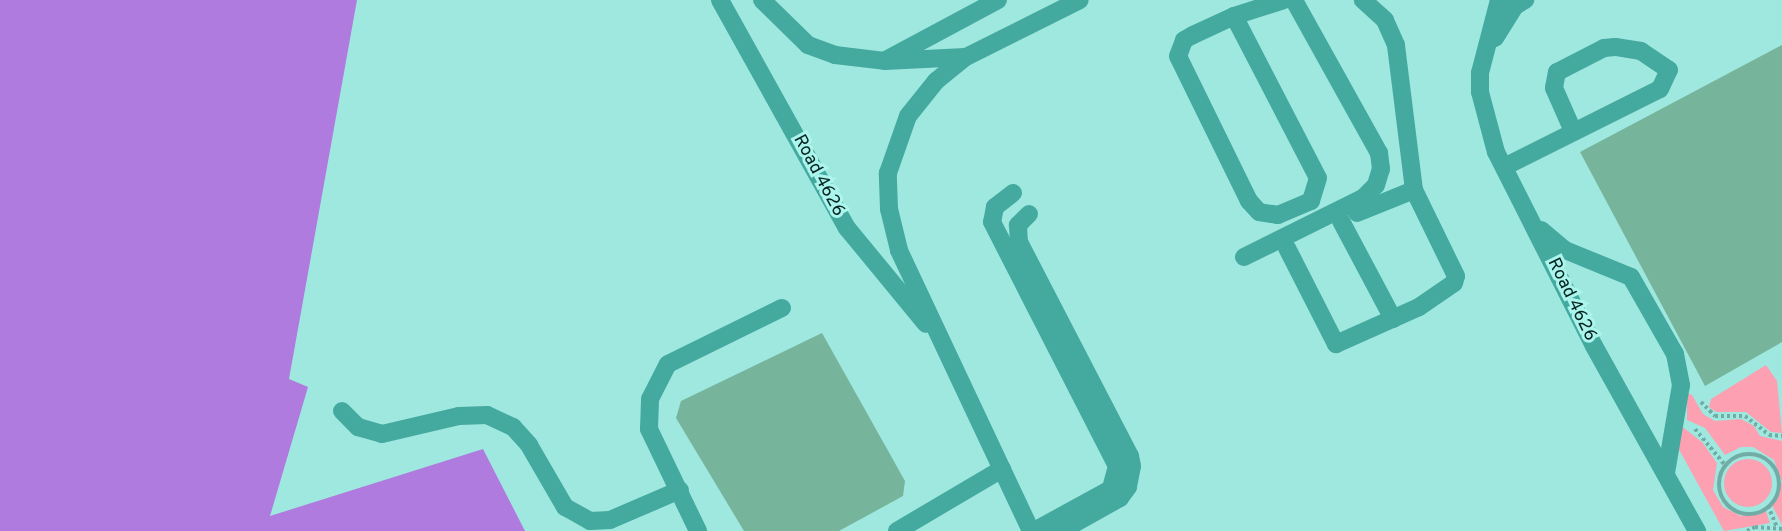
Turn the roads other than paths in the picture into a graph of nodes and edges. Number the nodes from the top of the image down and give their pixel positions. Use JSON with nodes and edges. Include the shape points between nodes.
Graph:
{"nodes":[{"id":1,"x":720,"y":0,"type":"edge"},
{"id":2,"x":762,"y":0,"type":"edge"},
{"id":3,"x":998,"y":0,"type":"edge"},
{"id":4,"x":1080,"y":0,"type":"edge"},
{"id":5,"x":1284,"y":0,"type":"edge"},
{"id":6,"x":1294,"y":0,"type":"edge"},
{"id":7,"x":1363,"y":0,"type":"edge"},
{"id":8,"x":1499,"y":0,"type":"edge"},
{"id":9,"x":1525,"y":0,"type":"edge"},
{"id":10,"x":1234,"y":16,"type":"junction"},
{"id":11,"x":966,"y":57,"type":"junction"},
{"id":12,"x":1484,"y":57,"type":"junction"},
{"id":13,"x":885,"y":61,"type":"junction"},
{"id":14,"x":1574,"y":131,"type":"junction"},
{"id":15,"x":1504,"y":166,"type":"junction"},
{"id":16,"x":1414,"y":190,"type":"junction"},
{"id":17,"x":1013,"y":194,"type":"dead end"},
{"id":18,"x":1029,"y":214,"type":"dead end"},
{"id":19,"x":1532,"y":219,"type":"junction"},
{"id":20,"x":1341,"y":221,"type":"junction"},
{"id":21,"x":1287,"y":248,"type":"junction"},
{"id":22,"x":782,"y":308,"type":"dead end"},
{"id":23,"x":1393,"y":319,"type":"junction"},
{"id":24,"x":938,"y":337,"type":"junction"},
{"id":25,"x":342,"y":411,"type":"dead end"},
{"id":26,"x":1002,"y":469,"type":"junction"},
{"id":27,"x":1666,"y":473,"type":"junction"},
{"id":28,"x":680,"y":490,"type":"junction"},
{"id":29,"x":698,"y":531,"type":"edge"},
{"id":30,"x":897,"y":531,"type":"edge"},
{"id":31,"x":1032,"y":531,"type":"edge"},
{"id":32,"x":1061,"y":531,"type":"edge"},
{"id":33,"x":1697,"y":531,"type":"edge"}],
"edges":[{"from":1,"to":24,"type":"street","name":"Road 4626","via":[[847,228]]},
{"from":2,"to":13,"type":"street","name":"Road 4626","via":[[808,45],[835,55]]},
{"from":3,"to":13,"type":"street"},
{"from":4,"to":11,"type":"street","name":"Road 4626"},
{"from":5,"to":10,"type":"street"},
{"from":6,"to":21,"type":"street","via":[[1379,153],[1381,170],[1376,185],[1363,198],[1246,263]]},
{"from":7,"to":16,"type":"street","via":[[1385,20],[1396,45]]},
{"from":8,"to":12,"type":"street","name":"Road 4626"},
{"from":9,"to":12,"type":"street","name":"Road 4626","via":[[1511,13]]},
{"from":10,"to":10,"type":"street","via":[[1184,40],[1178,56],[1249,201],[1259,212],[1278,215],[1311,201],[1317,178]]},
{"from":11,"to":13,"type":"street","name":"Road 4626"},
{"from":11,"to":24,"type":"street","name":"Road 4626","via":[[936,81],[908,116],[888,173],[890,209],[899,250]]},
{"from":12,"to":15,"type":"street","name":"Road 4626","via":[[1482,110]]},
{"from":14,"to":14,"type":"street","via":[[1660,89],[1669,70],[1641,51],[1615,47],[1604,48],[1557,72],[1554,87]]},
{"from":14,"to":15,"type":"street"},
{"from":15,"to":19,"type":"street","name":"Road 4626"},
{"from":16,"to":20,"type":"street","via":[[1382,200]]},
{"from":16,"to":23,"type":"street","via":[[1456,276],[1454,284],[1439,296]]},
{"from":17,"to":31,"type":"street","via":[[995,207],[992,222],[1117,466],[1111,489]]},
{"from":18,"to":32,"type":"street","via":[[1018,225],[1019,242],[1132,466],[1128,487],[1120,498]]},
{"from":19,"to":27,"type":"street","name":"Road 4626","via":[[1594,346]]},
{"from":19,"to":27,"type":"street","via":[[1565,250],[1631,277],[1675,354],[1681,385]]},
{"from":20,"to":21,"type":"street"},
{"from":20,"to":23,"type":"street"},
{"from":21,"to":23,"type":"street","via":[[1336,344]]},
{"from":22,"to":28,"type":"street","via":[[668,364],[650,399],[650,429]]},
{"from":24,"to":26,"type":"street","name":"Road 4626"},
{"from":25,"to":28,"type":"street","via":[[358,427],[382,434],[459,416],[487,415],[513,427],[529,445],[565,507],[590,521],[610,520]]},
{"from":26,"to":30,"type":"street"},
{"from":26,"to":31,"type":"street","name":"Road 4626"},
{"from":27,"to":33,"type":"street","name":"Road 4626"},
{"from":28,"to":29,"type":"street"}]}
